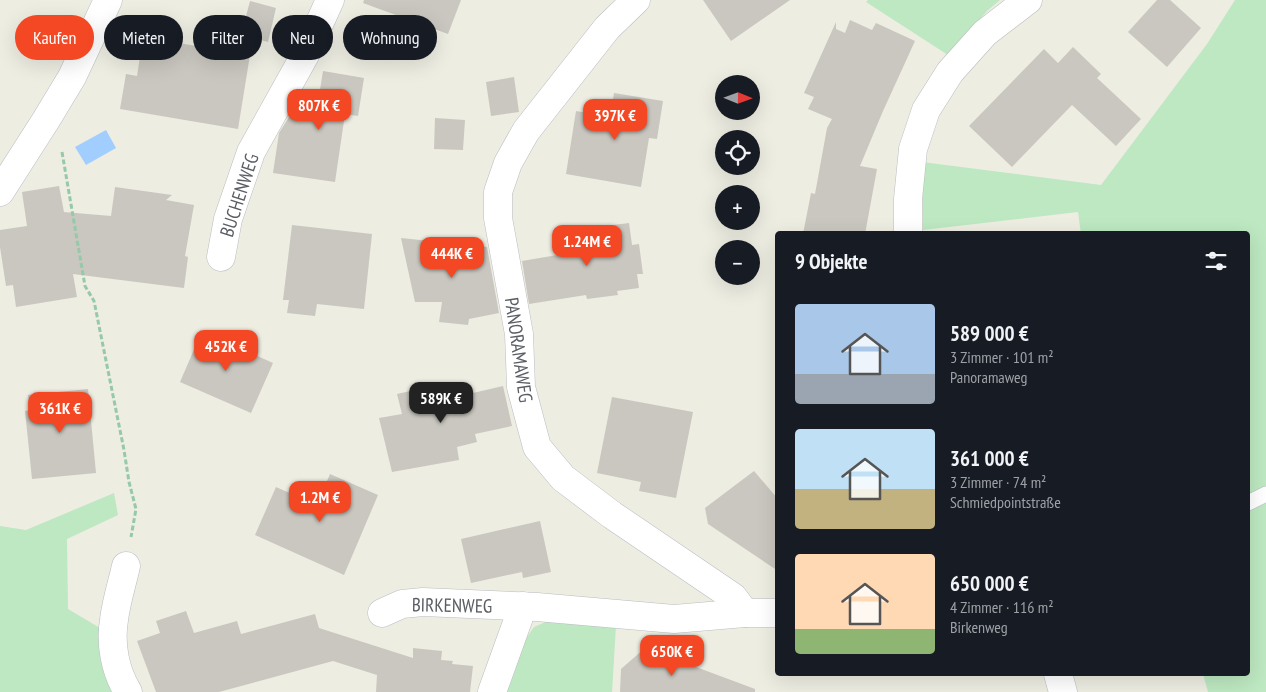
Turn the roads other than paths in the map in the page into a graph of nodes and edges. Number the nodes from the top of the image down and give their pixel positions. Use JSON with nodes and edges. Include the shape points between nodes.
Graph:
{"nodes":[{"id":1,"x":108,"y":0,"type":"edge"},
{"id":2,"x":330,"y":0,"type":"edge"},
{"id":3,"x":636,"y":0,"type":"edge"},
{"id":4,"x":1028,"y":0,"type":"edge"},
{"id":5,"x":0,"y":192,"type":"edge"},
{"id":6,"x":908,"y":231,"type":"edge"},
{"id":7,"x":220,"y":257,"type":"dead end"},
{"id":8,"x":1266,"y":494,"type":"edge"},
{"id":9,"x":1250,"y":502,"type":"edge"},
{"id":10,"x":126,"y":566,"type":"road end"},
{"id":11,"x":524,"y":606,"type":"junction"},
{"id":12,"x":382,"y":613,"type":"dead end"},
{"id":13,"x":746,"y":613,"type":"junction"},
{"id":14,"x":775,"y":613,"type":"edge"},
{"id":15,"x":1059,"y":676,"type":"edge"},
{"id":16,"x":128,"y":692,"type":"edge"},
{"id":17,"x":492,"y":692,"type":"edge"},
{"id":18,"x":1063,"y":692,"type":"edge"}],
"edges":[{"from":1,"to":5,"type":"street","via":[[72,77]]},
{"from":2,"to":7,"type":"street","name":"BUCHENWEG","via":[[305,54],[251,152],[228,219]]},
{"from":3,"to":13,"type":"street","name":"PANORAMAWEG","via":[[607,28],[526,131],[508,163],[498,192],[498,218],[519,334],[521,387],[537,446],[564,478],[612,515],[733,597]]},
{"from":4,"to":6,"type":"street","via":[[985,33],[950,72],[926,110],[913,149]]},
{"from":8,"to":9,"type":"lane"},
{"from":10,"to":16,"type":"street","via":[[114,620],[113,641],[116,663]]},
{"from":11,"to":12,"type":"street","name":"BIRKENWEG","via":[[423,602],[402,604]]},
{"from":11,"to":13,"type":"street","name":"BIRKENWEG","via":[[674,619]]},
{"from":11,"to":17,"type":"street","name":"BIRKENWEG"},
{"from":13,"to":14,"type":"street"},
{"from":15,"to":18,"type":"street"}]}
